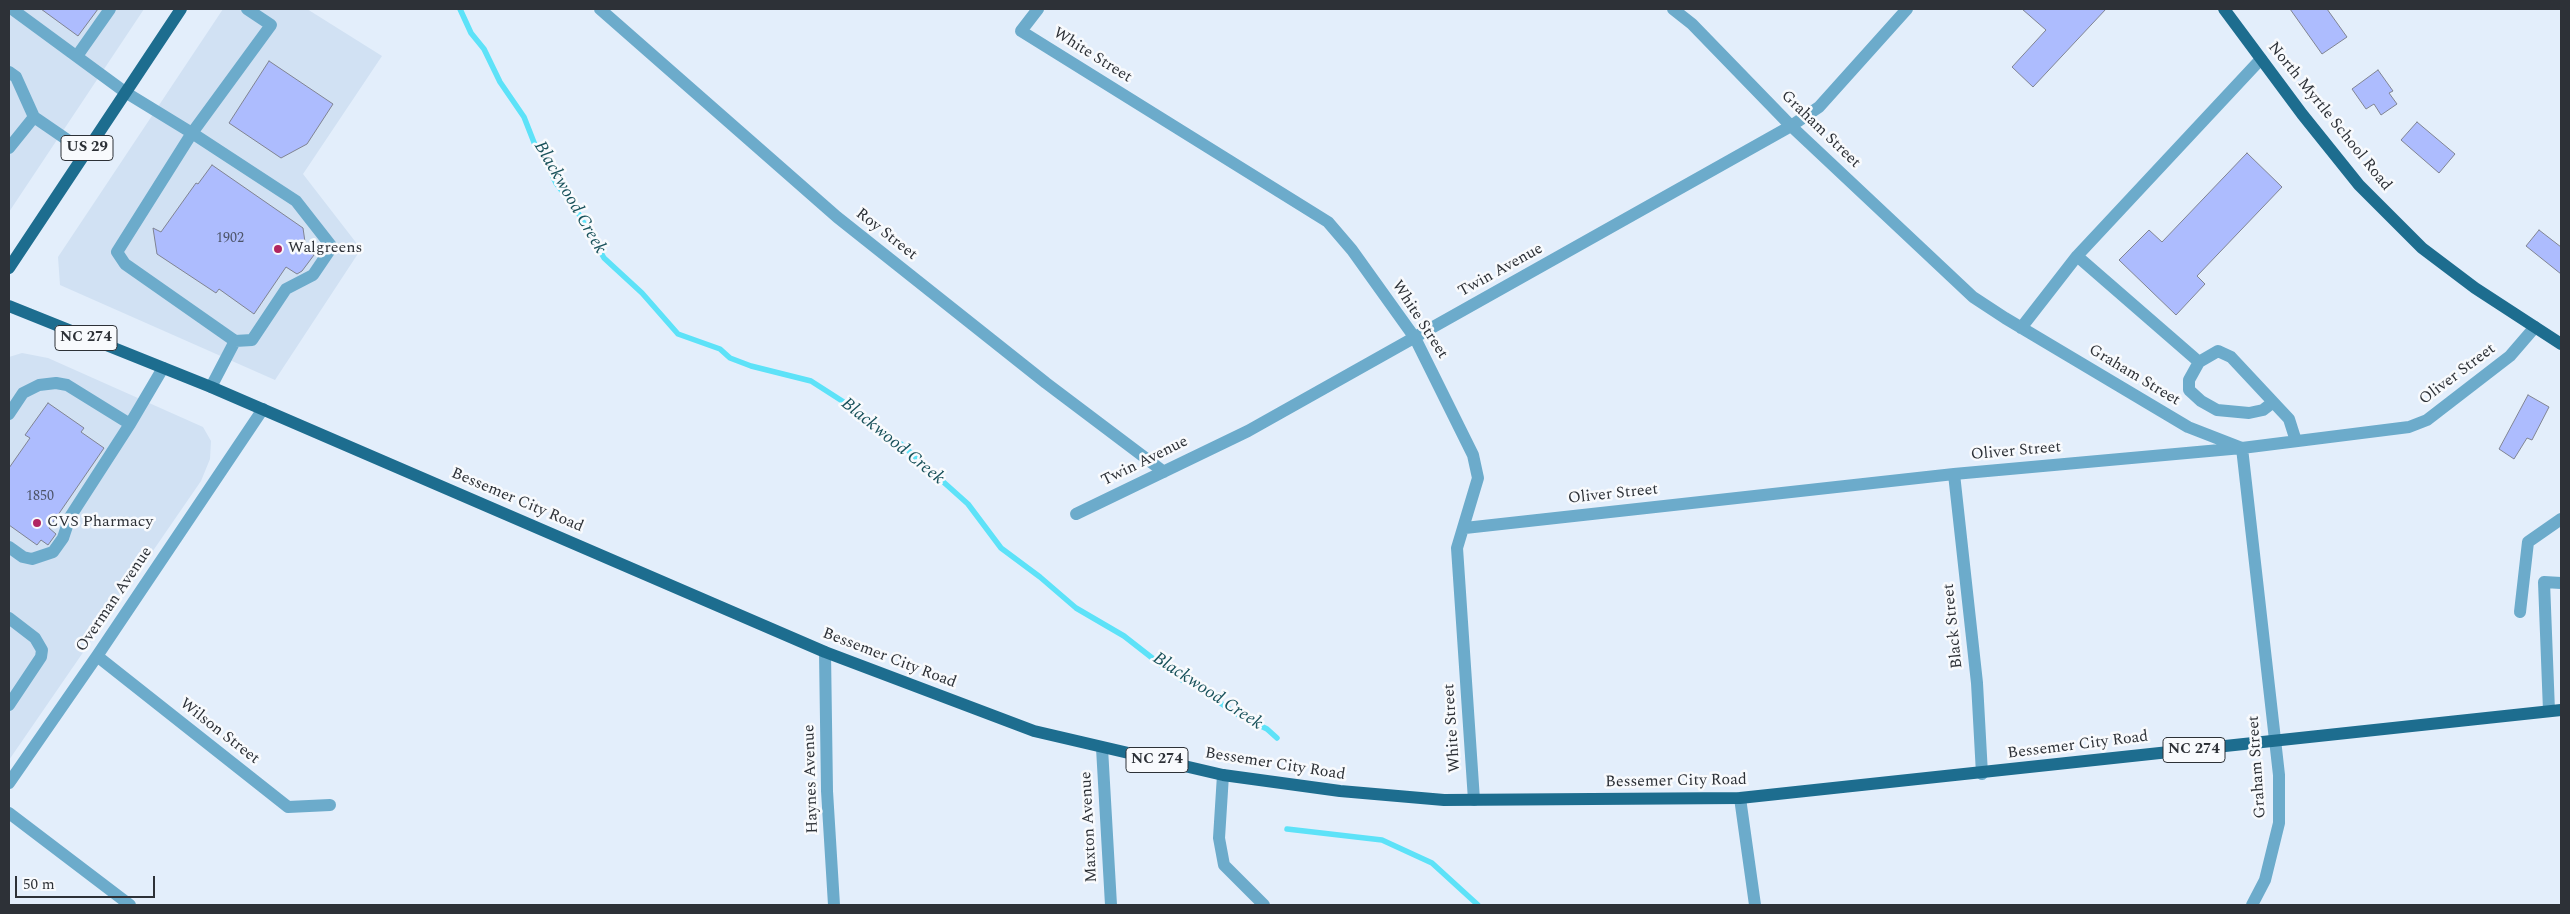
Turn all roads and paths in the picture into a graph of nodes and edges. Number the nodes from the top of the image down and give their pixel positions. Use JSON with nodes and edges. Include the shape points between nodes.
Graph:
{"nodes":[{"id":1,"x":12,"y":9,"type":"edge"},
{"id":2,"x":110,"y":9,"type":"edge"},
{"id":3,"x":181,"y":9,"type":"edge"},
{"id":4,"x":247,"y":9,"type":"edge"},
{"id":5,"x":600,"y":9,"type":"edge"},
{"id":6,"x":1038,"y":9,"type":"edge"},
{"id":7,"x":1673,"y":9,"type":"edge"},
{"id":8,"x":1907,"y":9,"type":"edge"},
{"id":9,"x":2224,"y":9,"type":"edge"},
{"id":10,"x":77,"y":56,"type":"junction"},
{"id":11,"x":2261,"y":58,"type":"junction"},
{"id":12,"x":9,"y":72,"type":"edge"},
{"id":13,"x":125,"y":92,"type":"junction"},
{"id":14,"x":34,"y":117,"type":"junction"},
{"id":15,"x":1792,"y":126,"type":"junction"},
{"id":16,"x":192,"y":133,"type":"junction"},
{"id":17,"x":9,"y":148,"type":"edge"},
{"id":18,"x":85,"y":152,"type":"junction"},
{"id":19,"x":2077,"y":256,"type":"junction"},
{"id":20,"x":9,"y":268,"type":"edge"},
{"id":21,"x":9,"y":306,"type":"edge"},
{"id":22,"x":2535,"y":327,"type":"junction"},
{"id":23,"x":2021,"y":328,"type":"junction"},
{"id":24,"x":1415,"y":338,"type":"junction"},
{"id":25,"x":236,"y":341,"type":"junction"},
{"id":26,"x":2561,"y":344,"type":"edge"},
{"id":27,"x":2199,"y":362,"type":"junction"},
{"id":28,"x":163,"y":368,"type":"junction"},
{"id":29,"x":211,"y":387,"type":"junction"},
{"id":30,"x":2272,"y":403,"type":"junction"},
{"id":31,"x":263,"y":409,"type":"junction"},
{"id":32,"x":9,"y":414,"type":"edge"},
{"id":33,"x":130,"y":424,"type":"junction"},
{"id":34,"x":2296,"y":441,"type":"junction"},
{"id":35,"x":2242,"y":448,"type":"junction"},
{"id":36,"x":1164,"y":472,"type":"junction"},
{"id":37,"x":1954,"y":474,"type":"junction"},
{"id":38,"x":1076,"y":514,"type":"dead end"},
{"id":39,"x":2561,"y":519,"type":"edge"},
{"id":40,"x":1465,"y":528,"type":"junction"},
{"id":41,"x":9,"y":547,"type":"edge"},
{"id":42,"x":2561,"y":583,"type":"edge"},
{"id":43,"x":2520,"y":612,"type":"dead end"},
{"id":44,"x":9,"y":618,"type":"edge"},
{"id":45,"x":825,"y":652,"type":"junction"},
{"id":46,"x":97,"y":656,"type":"junction"},
{"id":47,"x":9,"y":705,"type":"edge"},
{"id":48,"x":2555,"y":711,"type":"edge"},
{"id":49,"x":2274,"y":740,"type":"junction"},
{"id":50,"x":1102,"y":748,"type":"junction"},
{"id":51,"x":1982,"y":774,"type":"junction"},
{"id":52,"x":1223,"y":776,"type":"junction"},
{"id":53,"x":9,"y":783,"type":"edge"},
{"id":54,"x":1740,"y":798,"type":"junction"},
{"id":55,"x":1474,"y":800,"type":"junction"},
{"id":56,"x":330,"y":805,"type":"dead end"},
{"id":57,"x":9,"y":813,"type":"edge"},
{"id":58,"x":130,"y":905,"type":"edge"},
{"id":59,"x":834,"y":905,"type":"edge"},
{"id":60,"x":1111,"y":905,"type":"edge"},
{"id":61,"x":1264,"y":905,"type":"edge"},
{"id":62,"x":1755,"y":905,"type":"edge"},
{"id":63,"x":2252,"y":905,"type":"edge"}],
"edges":[{"from":1,"to":10,"type":"street"},
{"from":2,"to":10,"type":"street"},
{"from":3,"to":13,"type":"main road","number":"US 29"},
{"from":4,"to":16,"type":"street","via":[[271,25]]},
{"from":5,"to":36,"type":"street","name":"Roy Street","via":[[837,217]]},
{"from":6,"to":24,"type":"street","name":"White Street","via":[[1021,31],[1328,222]]},
{"from":7,"to":15,"type":"street","name":"Graham Street","via":[[1692,24]]},
{"from":8,"to":15,"type":"street","name":"Twin Avenue","via":[[1819,107]]},
{"from":9,"to":11,"type":"main road","name":"North Myrtle School Road"},
{"from":10,"to":13,"type":"street"},
{"from":11,"to":19,"type":"street"},
{"from":11,"to":22,"type":"main road","name":"North Myrtle School Road","via":[[2359,186],[2422,248]]},
{"from":12,"to":14,"type":"street","via":[[16,77]]},
{"from":13,"to":16,"type":"street"},
{"from":13,"to":18,"type":"main road","number":"US 29"},
{"from":14,"to":17,"type":"street"},
{"from":14,"to":18,"type":"street"},
{"from":15,"to":23,"type":"street","name":"Graham Street","via":[[1973,297]]},
{"from":15,"to":24,"type":"street","name":"Twin Avenue"},
{"from":16,"to":25,"type":"street","via":[[117,252],[124,264]]},
{"from":16,"to":25,"type":"street","via":[[296,201],[332,247],[313,275],[286,289],[252,340]]},
{"from":18,"to":20,"type":"main road","number":"US 29"},
{"from":19,"to":23,"type":"street"},
{"from":19,"to":27,"type":"street"},
{"from":21,"to":28,"type":"main road","name":"Bessemer City Road","number":"NC 274"},
{"from":22,"to":26,"type":"main road","name":"North Myrtle School Road"},
{"from":22,"to":34,"type":"street","name":"Oliver Street","via":[[2510,356],[2427,420],[2409,427]]},
{"from":23,"to":35,"type":"street","name":"Graham Street","via":[[2188,428]]},
{"from":24,"to":36,"type":"street","name":"Twin Avenue","via":[[1248,431]]},
{"from":24,"to":40,"type":"street","name":"White Street","via":[[1473,455],[1478,478]]},
{"from":25,"to":29,"type":"street"},
{"from":27,"to":30,"type":"street","via":[[2218,351],[2231,356]]},
{"from":27,"to":30,"type":"street","via":[[2189,380],[2189,390],[2217,410],[2249,413],[2263,410]]},
{"from":28,"to":29,"type":"main road","name":"Bessemer City Road","number":"NC 274"},
{"from":28,"to":33,"type":"street"},
{"from":29,"to":31,"type":"main road","name":"Bessemer City Road","number":"NC 274"},
{"from":30,"to":34,"type":"street","via":[[2289,419]]},
{"from":31,"to":45,"type":"main road","name":"Bessemer City Road","number":"NC 274"},
{"from":31,"to":46,"type":"street","name":"Overman Avenue"},
{"from":32,"to":33,"type":"street","via":[[23,393],[39,385],[56,383],[67,385]]},
{"from":33,"to":41,"type":"street","via":[[70,517],[63,538],[53,552],[32,559]]},
{"from":34,"to":35,"type":"street","name":"Oliver Street"},
{"from":35,"to":37,"type":"street","name":"Oliver Street"},
{"from":35,"to":49,"type":"street","name":"Graham Street"},
{"from":36,"to":38,"type":"street","name":"Twin Avenue"},
{"from":37,"to":40,"type":"street","name":"Oliver Street"},
{"from":37,"to":51,"type":"street","name":"Black Street","via":[[1977,683]]},
{"from":39,"to":43,"type":"street","via":[[2528,542]]},
{"from":40,"to":55,"type":"street","name":"White Street","via":[[1457,548]]},
{"from":42,"to":48,"type":"street","via":[[2544,582]]},
{"from":44,"to":47,"type":"street","via":[[35,638],[42,650],[41,657]]},
{"from":45,"to":50,"type":"main road","name":"Bessemer City Road","number":"NC 274","via":[[1034,731]]},
{"from":45,"to":59,"type":"street","name":"Haynes Avenue","via":[[827,791]]},
{"from":46,"to":53,"type":"street","name":"Overman Avenue"},
{"from":46,"to":56,"type":"street","name":"Wilson Street","via":[[288,807]]},
{"from":48,"to":49,"type":"main road","name":"Bessemer City Road","number":"NC 274"},
{"from":49,"to":51,"type":"main road","name":"Bessemer City Road","number":"NC 274"},
{"from":49,"to":63,"type":"street","name":"Graham Street","via":[[2279,775],[2279,823],[2264,880]]},
{"from":50,"to":52,"type":"main road","name":"Bessemer City Road","number":"NC 274"},
{"from":50,"to":60,"type":"street","name":"Maxton Avenue"},
{"from":51,"to":54,"type":"main road","name":"Bessemer City Road","number":"NC 274"},
{"from":52,"to":55,"type":"main road","name":"Bessemer City Road","number":"NC 274","via":[[1402,798]]},
{"from":52,"to":61,"type":"street","via":[[1219,838],[1224,865]]},
{"from":54,"to":55,"type":"main road","name":"Bessemer City Road","number":"NC 274"},
{"from":54,"to":62,"type":"street"},
{"from":57,"to":58,"type":"street"}]}
